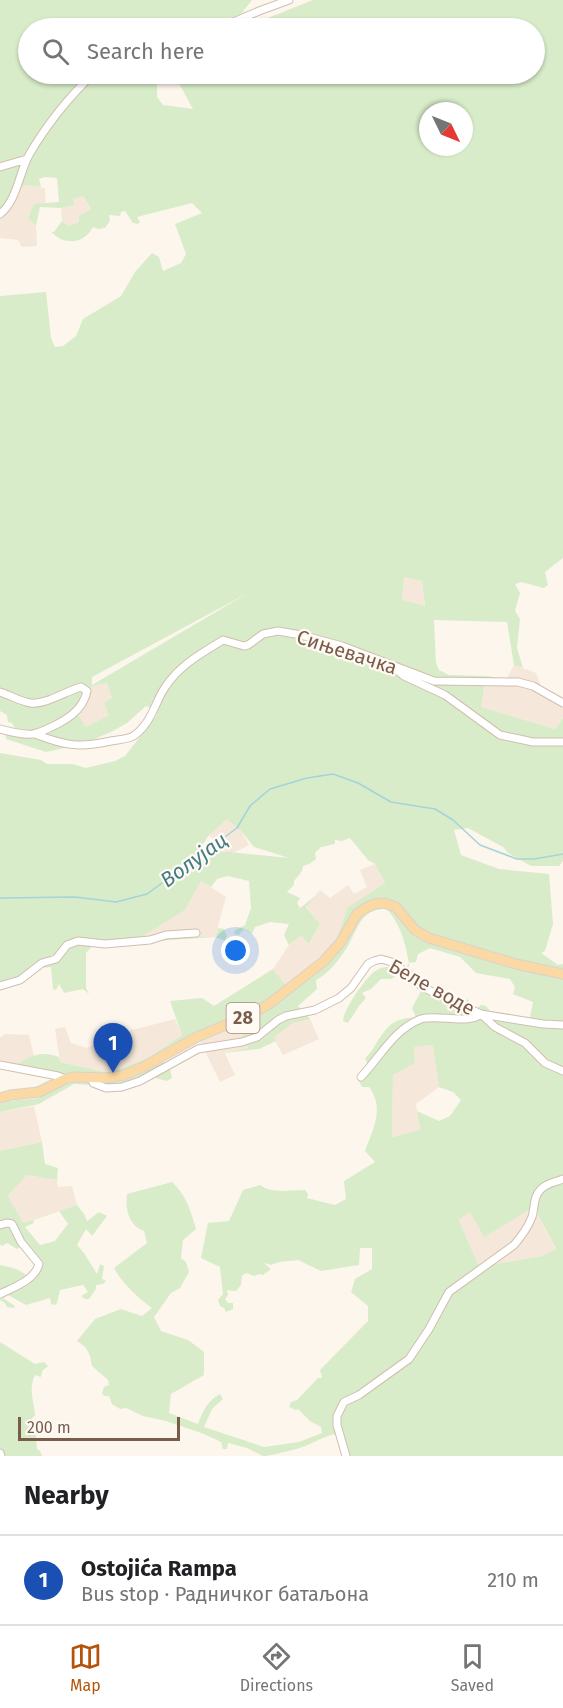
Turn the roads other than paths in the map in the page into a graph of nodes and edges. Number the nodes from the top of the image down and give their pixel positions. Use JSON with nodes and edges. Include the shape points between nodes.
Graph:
{"nodes":[{"id":1,"x":289,"y":0,"type":"edge"},
{"id":2,"x":244,"y":18,"type":"edge"},
{"id":3,"x":84,"y":84,"type":"edge"},
{"id":4,"x":27,"y":159,"type":"junction"},
{"id":5,"x":0,"y":167,"type":"edge"},
{"id":6,"x":0,"y":214,"type":"edge"},
{"id":7,"x":388,"y":664,"type":"junction"},
{"id":8,"x":0,"y":692,"type":"edge"},
{"id":9,"x":563,"y":703,"type":"edge"},
{"id":10,"x":0,"y":729,"type":"edge"},
{"id":11,"x":35,"y":734,"type":"junction"},
{"id":12,"x":563,"y":742,"type":"edge"},
{"id":13,"x":196,"y":933,"type":"dead end"},
{"id":14,"x":563,"y":974,"type":"edge"},
{"id":15,"x":0,"y":986,"type":"edge"},
{"id":16,"x":481,"y":1014,"type":"junction"},
{"id":17,"x":563,"y":1025,"type":"edge"},
{"id":18,"x":0,"y":1065,"type":"edge"},
{"id":19,"x":563,"y":1071,"type":"edge"},
{"id":20,"x":92,"y":1077,"type":"junction"},
{"id":21,"x":362,"y":1077,"type":"dead end"},
{"id":22,"x":65,"y":1079,"type":"junction"},
{"id":23,"x":0,"y":1098,"type":"edge"},
{"id":24,"x":563,"y":1179,"type":"edge"},
{"id":25,"x":0,"y":1225,"type":"edge"},
{"id":26,"x":0,"y":1294,"type":"edge"},
{"id":27,"x":346,"y":1456,"type":"edge"}],
"edges":[{"from":1,"to":2,"type":"street"},
{"from":3,"to":4,"type":"street","via":[[55,115]]},
{"from":4,"to":5,"type":"street"},
{"from":4,"to":6,"type":"street","via":[[10,202]]},
{"from":7,"to":9,"type":"street","name":"Сињевачка","via":[[434,681],[518,682]]},
{"from":7,"to":11,"type":"street","name":"Сињевачка","via":[[342,646],[278,631],[263,634],[244,646],[223,640],[188,661],[165,686],[147,722],[133,737],[99,745],[68,746]]},
{"from":7,"to":12,"type":"street","via":[[404,676],[446,695],[500,735],[532,742]]},
{"from":8,"to":11,"type":"street","via":[[32,704],[81,687],[87,691],[71,716]]},
{"from":10,"to":11,"type":"street","name":"Сињевачка"},
{"from":13,"to":15,"type":"street","via":[[105,944],[78,941],[67,945],[57,959],[42,963],[20,980]]},
{"from":14,"to":20,"type":"main road","number":"28","via":[[429,938],[415,930],[396,907],[375,904],[357,914],[328,957],[256,1012],[133,1071],[106,1078]]},
{"from":16,"to":17,"type":"street","name":"Беле воде"},
{"from":16,"to":19,"type":"street","via":[[495,1027],[525,1043],[545,1063]]},
{"from":16,"to":20,"type":"street","name":"Беле воде","via":[[422,987],[395,963],[381,959],[368,964],[339,998],[315,1010],[286,1016],[257,1037],[198,1049],[122,1087],[101,1087],[93,1083]]},
{"from":16,"to":21,"type":"street","via":[[465,1019],[423,1019],[403,1028]]},
{"from":18,"to":22,"type":"street"},
{"from":20,"to":22,"type":"main road","number":"28"},
{"from":22,"to":23,"type":"main road","number":"28","via":[[39,1092]]},
{"from":24,"to":27,"type":"street","via":[[541,1189],[533,1215],[514,1245],[449,1292],[409,1359],[344,1402],[337,1425]]},
{"from":25,"to":26,"type":"street","via":[[12,1224],[39,1264],[29,1279]]}]}
